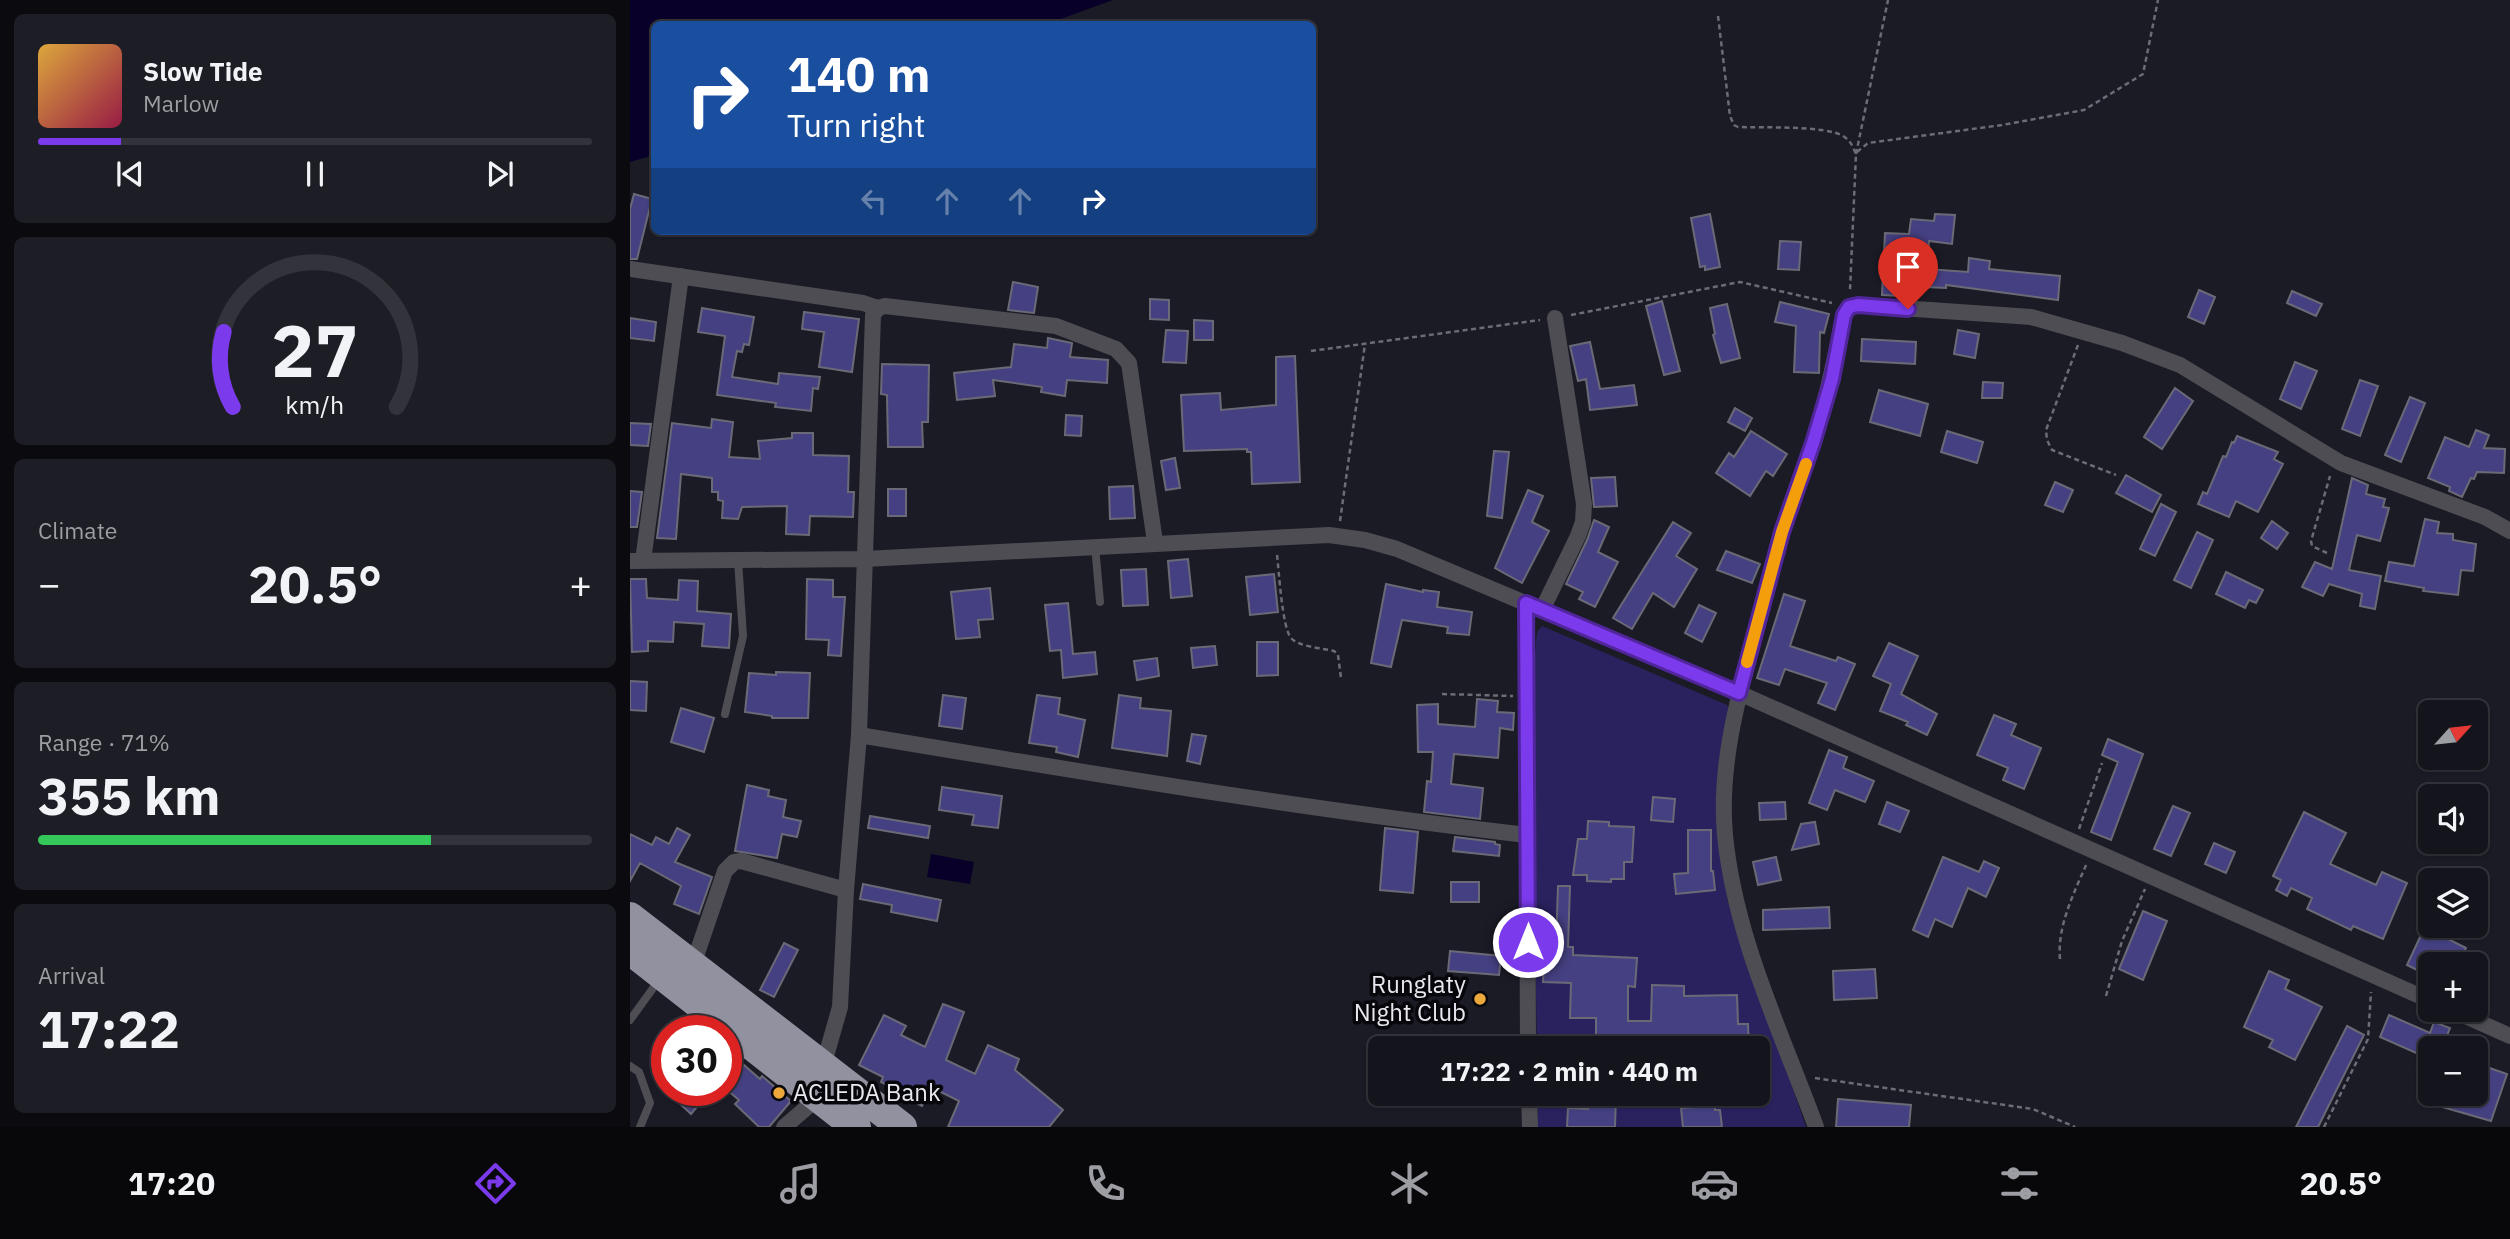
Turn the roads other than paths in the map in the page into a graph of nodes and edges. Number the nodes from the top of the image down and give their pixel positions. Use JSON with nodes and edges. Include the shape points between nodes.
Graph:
{"nodes":[{"id":1,"x":630,"y":269,"type":"edge"},
{"id":2,"x":681,"y":276,"type":"junction"},
{"id":3,"x":878,"y":307,"type":"junction"},
{"id":4,"x":1555,"y":318,"type":"road end"},
{"id":5,"x":2510,"y":531,"type":"edge"},
{"id":6,"x":1154,"y":542,"type":"junction"},
{"id":7,"x":1095,"y":546,"type":"junction"},
{"id":8,"x":865,"y":559,"type":"junction"},
{"id":9,"x":738,"y":560,"type":"junction"},
{"id":10,"x":636,"y":561,"type":"edge"},
{"id":11,"x":1100,"y":602,"type":"dead end"},
{"id":12,"x":1526,"y":603,"type":"junction"},
{"id":13,"x":1542,"y":610,"type":"junction"},
{"id":14,"x":1739,"y":693,"type":"junction"},
{"id":15,"x":724,"y":714,"type":"dead end"},
{"id":16,"x":859,"y":735,"type":"junction"},
{"id":17,"x":1527,"y":835,"type":"junction"},
{"id":18,"x":846,"y":890,"type":"junction"},
{"id":19,"x":630,"y":917,"type":"edge"},
{"id":20,"x":630,"y":950,"type":"edge"},
{"id":21,"x":693,"y":965,"type":"junction"},
{"id":22,"x":662,"y":975,"type":"junction"},
{"id":23,"x":2418,"y":994,"type":"edge"},
{"id":24,"x":630,"y":1020,"type":"edge"},
{"id":25,"x":2479,"y":1022,"type":"edge"},
{"id":26,"x":1528,"y":1036,"type":"edge"},
{"id":27,"x":2510,"y":1036,"type":"edge"},
{"id":28,"x":823,"y":1064,"type":"junction"},
{"id":29,"x":630,"y":1066,"type":"edge"},
{"id":30,"x":818,"y":1097,"type":"junction"},
{"id":31,"x":1529,"y":1106,"type":"edge"},
{"id":32,"x":640,"y":1127,"type":"edge"},
{"id":33,"x":784,"y":1127,"type":"edge"},
{"id":34,"x":856,"y":1127,"type":"edge"},
{"id":35,"x":901,"y":1127,"type":"edge"},
{"id":36,"x":1530,"y":1127,"type":"edge"},
{"id":37,"x":1816,"y":1127,"type":"edge"}],
"edges":[{"from":1,"to":2,"type":"street"},
{"from":2,"to":3,"type":"street"},
{"from":2,"to":10,"type":"street"},
{"from":3,"to":6,"type":"street","via":[[1056,326],[1116,349],[1129,363]]},
{"from":3,"to":8,"type":"street","via":[[873,315]]},
{"from":4,"to":13,"type":"street","via":[[1584,504],[1583,522]]},
{"from":5,"to":14,"type":"street","via":[[2485,517],[2336,460],[2180,365],[2122,343],[2031,317],[1858,305],[1849,307],[1844,315],[1832,379],[1782,532]]},
{"from":6,"to":7,"type":"street"},
{"from":6,"to":12,"type":"street","via":[[1275,537],[1365,540]]},
{"from":7,"to":8,"type":"street"},
{"from":7,"to":11,"type":"lane"},
{"from":8,"to":9,"type":"street"},
{"from":8,"to":16,"type":"street"},
{"from":9,"to":10,"type":"street"},
{"from":9,"to":15,"type":"lane","via":[[743,636]]},
{"from":12,"to":13,"type":"street"},
{"from":12,"to":17,"type":"street"},
{"from":13,"to":14,"type":"street"},
{"from":14,"to":23,"type":"street"},
{"from":14,"to":37,"type":"street","via":[[1725,774],[1731,880],[1758,975]]},
{"from":16,"to":17,"type":"street","via":[[1374,817]]},
{"from":16,"to":18,"type":"street"},
{"from":17,"to":26,"type":"street"},
{"from":18,"to":21,"type":"street","via":[[734,862],[724,871]]},
{"from":18,"to":28,"type":"street","via":[[840,1007]]},
{"from":19,"to":21,"type":"highway"},
{"from":20,"to":22,"type":"highway"},
{"from":21,"to":28,"type":"highway"},
{"from":22,"to":24,"type":"lane"},
{"from":22,"to":30,"type":"highway"},
{"from":25,"to":27,"type":"street"},
{"from":28,"to":30,"type":"street"},
{"from":28,"to":35,"type":"highway"},
{"from":29,"to":32,"type":"lane","via":[[639,1072],[650,1103]]},
{"from":30,"to":33,"type":"street"},
{"from":30,"to":34,"type":"highway"},
{"from":31,"to":36,"type":"street"}]}
